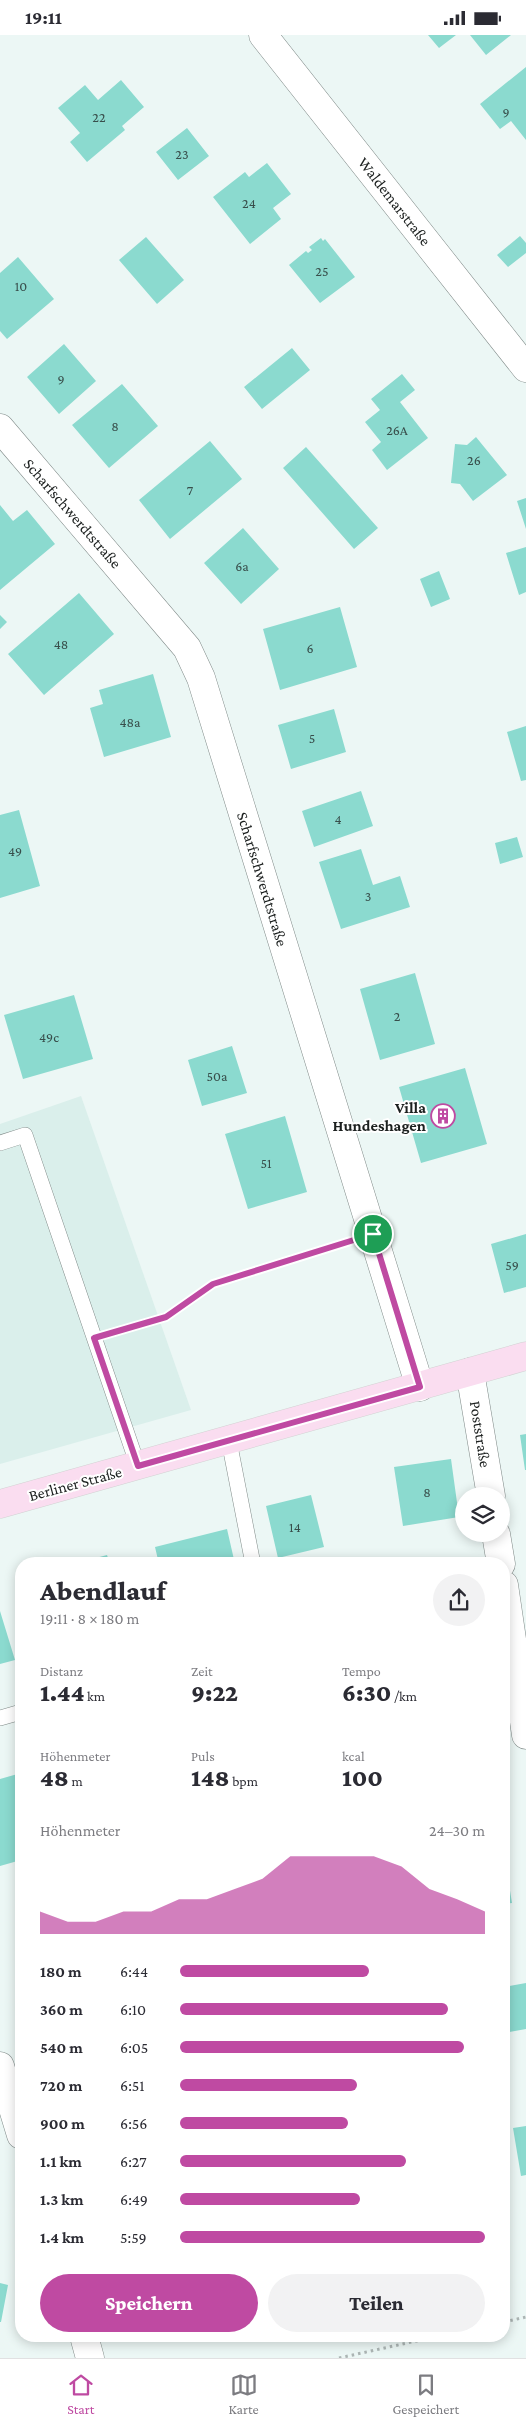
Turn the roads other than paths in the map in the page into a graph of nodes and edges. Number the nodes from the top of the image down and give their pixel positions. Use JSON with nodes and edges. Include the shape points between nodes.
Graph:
{"nodes":[{"id":1,"x":263,"y":35,"type":"edge"},
{"id":2,"x":526,"y":368,"type":"edge"},
{"id":3,"x":0,"y":428,"type":"edge"},
{"id":4,"x":0,"y":1143,"type":"edge"},
{"id":5,"x":526,"y":1356,"type":"edge"},
{"id":6,"x":470,"y":1372,"type":"junction"},
{"id":7,"x":420,"y":1387,"type":"junction"},
{"id":8,"x":229,"y":1441,"type":"junction"},
{"id":9,"x":138,"y":1466,"type":"junction"},
{"id":10,"x":489,"y":1487,"type":"edge"},
{"id":11,"x":0,"y":1504,"type":"edge"},
{"id":12,"x":497,"y":1542,"type":"edge"},
{"id":13,"x":253,"y":1557,"type":"edge"},
{"id":14,"x":500,"y":1557,"type":"edge"},
{"id":15,"x":510,"y":1626,"type":"edge"},
{"id":16,"x":15,"y":1714,"type":"edge"},
{"id":17,"x":0,"y":1718,"type":"edge"},
{"id":18,"x":526,"y":1735,"type":"edge"},
{"id":19,"x":0,"y":2066,"type":"edge"},
{"id":20,"x":15,"y":2115,"type":"edge"},
{"id":21,"x":86,"y":2342,"type":"edge"},
{"id":22,"x":90,"y":2358,"type":"edge"}],
"edges":[{"from":1,"to":2,"type":"street","name":"Waldemarstraße"},
{"from":3,"to":7,"type":"street","name":"Scharfschwerdtstraße","via":[[187,648],[204,687]]},
{"from":4,"to":9,"type":"lane","via":[[25,1135]]},
{"from":5,"to":6,"type":"main road","name":"Berliner Straße"},
{"from":6,"to":7,"type":"main road","name":"Berliner Straße"},
{"from":6,"to":10,"type":"street","name":"Poststraße"},
{"from":7,"to":8,"type":"main road","name":"Berliner Straße"},
{"from":8,"to":9,"type":"main road","name":"Berliner Straße"},
{"from":8,"to":13,"type":"lane"},
{"from":9,"to":11,"type":"main road","name":"Berliner Straße"},
{"from":12,"to":14,"type":"street"},
{"from":15,"to":18,"type":"street"},
{"from":16,"to":17,"type":"lane"},
{"from":19,"to":20,"type":"street"},
{"from":21,"to":22,"type":"street"}]}
